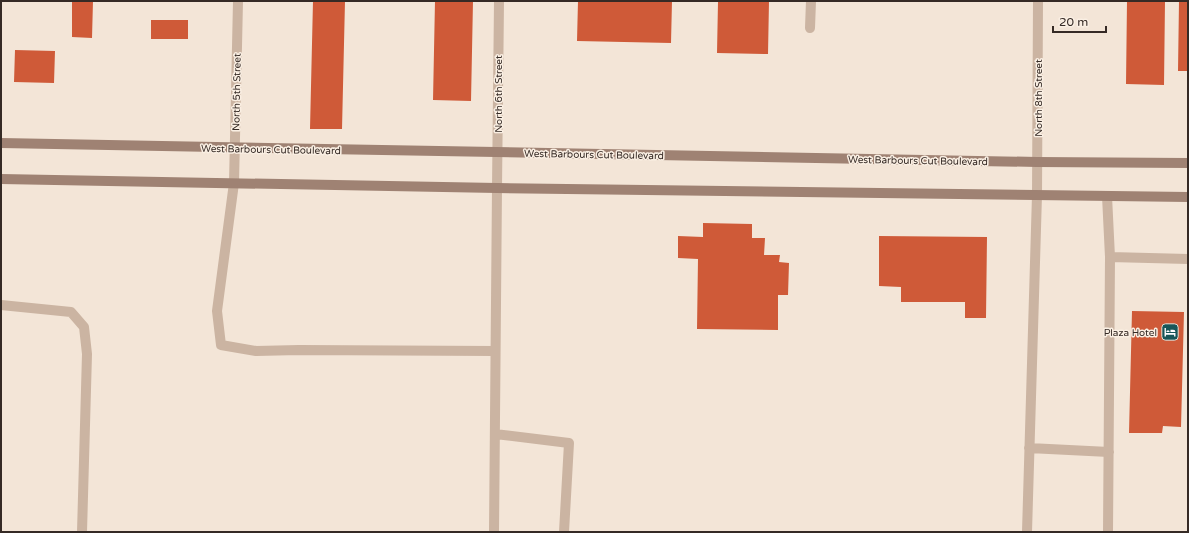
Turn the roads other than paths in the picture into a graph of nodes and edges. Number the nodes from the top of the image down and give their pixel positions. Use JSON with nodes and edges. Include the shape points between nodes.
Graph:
{"nodes":[{"id":1,"x":238,"y":1,"type":"edge"},
{"id":2,"x":498,"y":1,"type":"edge"},
{"id":3,"x":811,"y":1,"type":"edge"},
{"id":4,"x":1038,"y":1,"type":"edge"},
{"id":5,"x":810,"y":28,"type":"dead end"},
{"id":6,"x":1,"y":143,"type":"edge"},
{"id":7,"x":234,"y":148,"type":"junction"},
{"id":8,"x":498,"y":152,"type":"junction"},
{"id":9,"x":1037,"y":162,"type":"junction"},
{"id":10,"x":1188,"y":163,"type":"edge"},
{"id":11,"x":1,"y":179,"type":"edge"},
{"id":12,"x":234,"y":183,"type":"junction"},
{"id":13,"x":497,"y":188,"type":"junction"},
{"id":14,"x":1037,"y":195,"type":"junction"},
{"id":15,"x":1107,"y":196,"type":"junction"},
{"id":16,"x":1188,"y":197,"type":"edge"},
{"id":17,"x":1110,"y":257,"type":"junction"},
{"id":18,"x":1188,"y":259,"type":"edge"},
{"id":19,"x":1,"y":305,"type":"edge"},
{"id":20,"x":496,"y":351,"type":"junction"},
{"id":21,"x":495,"y":434,"type":"junction"},
{"id":22,"x":1029,"y":448,"type":"junction"},
{"id":23,"x":1109,"y":452,"type":"junction"},
{"id":24,"x":82,"y":532,"type":"edge"},
{"id":25,"x":494,"y":532,"type":"edge"},
{"id":26,"x":564,"y":532,"type":"edge"},
{"id":27,"x":1027,"y":532,"type":"edge"},
{"id":28,"x":1108,"y":532,"type":"edge"}],
"edges":[{"from":1,"to":7,"type":"street","name":"North 5th Street"},
{"from":2,"to":8,"type":"street","name":"North 6th Street"},
{"from":3,"to":5,"type":"street"},
{"from":4,"to":9,"type":"street","name":"North 8th Street"},
{"from":6,"to":7,"type":"street","name":"West Barbours Cut Boulevard"},
{"from":7,"to":8,"type":"street","name":"West Barbours Cut Boulevard"},
{"from":7,"to":12,"type":"street","name":"North 5th Street"},
{"from":8,"to":9,"type":"street","name":"West Barbours Cut Boulevard"},
{"from":8,"to":13,"type":"street","name":"North 6th Street"},
{"from":9,"to":10,"type":"street","name":"West Barbours Cut Boulevard"},
{"from":9,"to":14,"type":"street","name":"North 8th Street"},
{"from":11,"to":12,"type":"street"},
{"from":12,"to":13,"type":"street"},
{"from":12,"to":20,"type":"street","name":"North 5th Street","via":[[217,311],[221,345],[256,352]]},
{"from":13,"to":14,"type":"street"},
{"from":13,"to":20,"type":"street","name":"North 6th Street"},
{"from":14,"to":15,"type":"street"},
{"from":14,"to":22,"type":"street","name":"North 8th Street"},
{"from":15,"to":16,"type":"street"},
{"from":15,"to":17,"type":"street"},
{"from":17,"to":18,"type":"street"},
{"from":17,"to":23,"type":"street"},
{"from":19,"to":24,"type":"street","via":[[71,312],[84,327],[87,354]]},
{"from":20,"to":21,"type":"street","name":"North 6th Street"},
{"from":21,"to":25,"type":"street","name":"North 6th Street"},
{"from":21,"to":26,"type":"street","via":[[569,444]]},
{"from":22,"to":23,"type":"street"},
{"from":22,"to":27,"type":"street","name":"North 8th Street"},
{"from":23,"to":28,"type":"street"}]}
